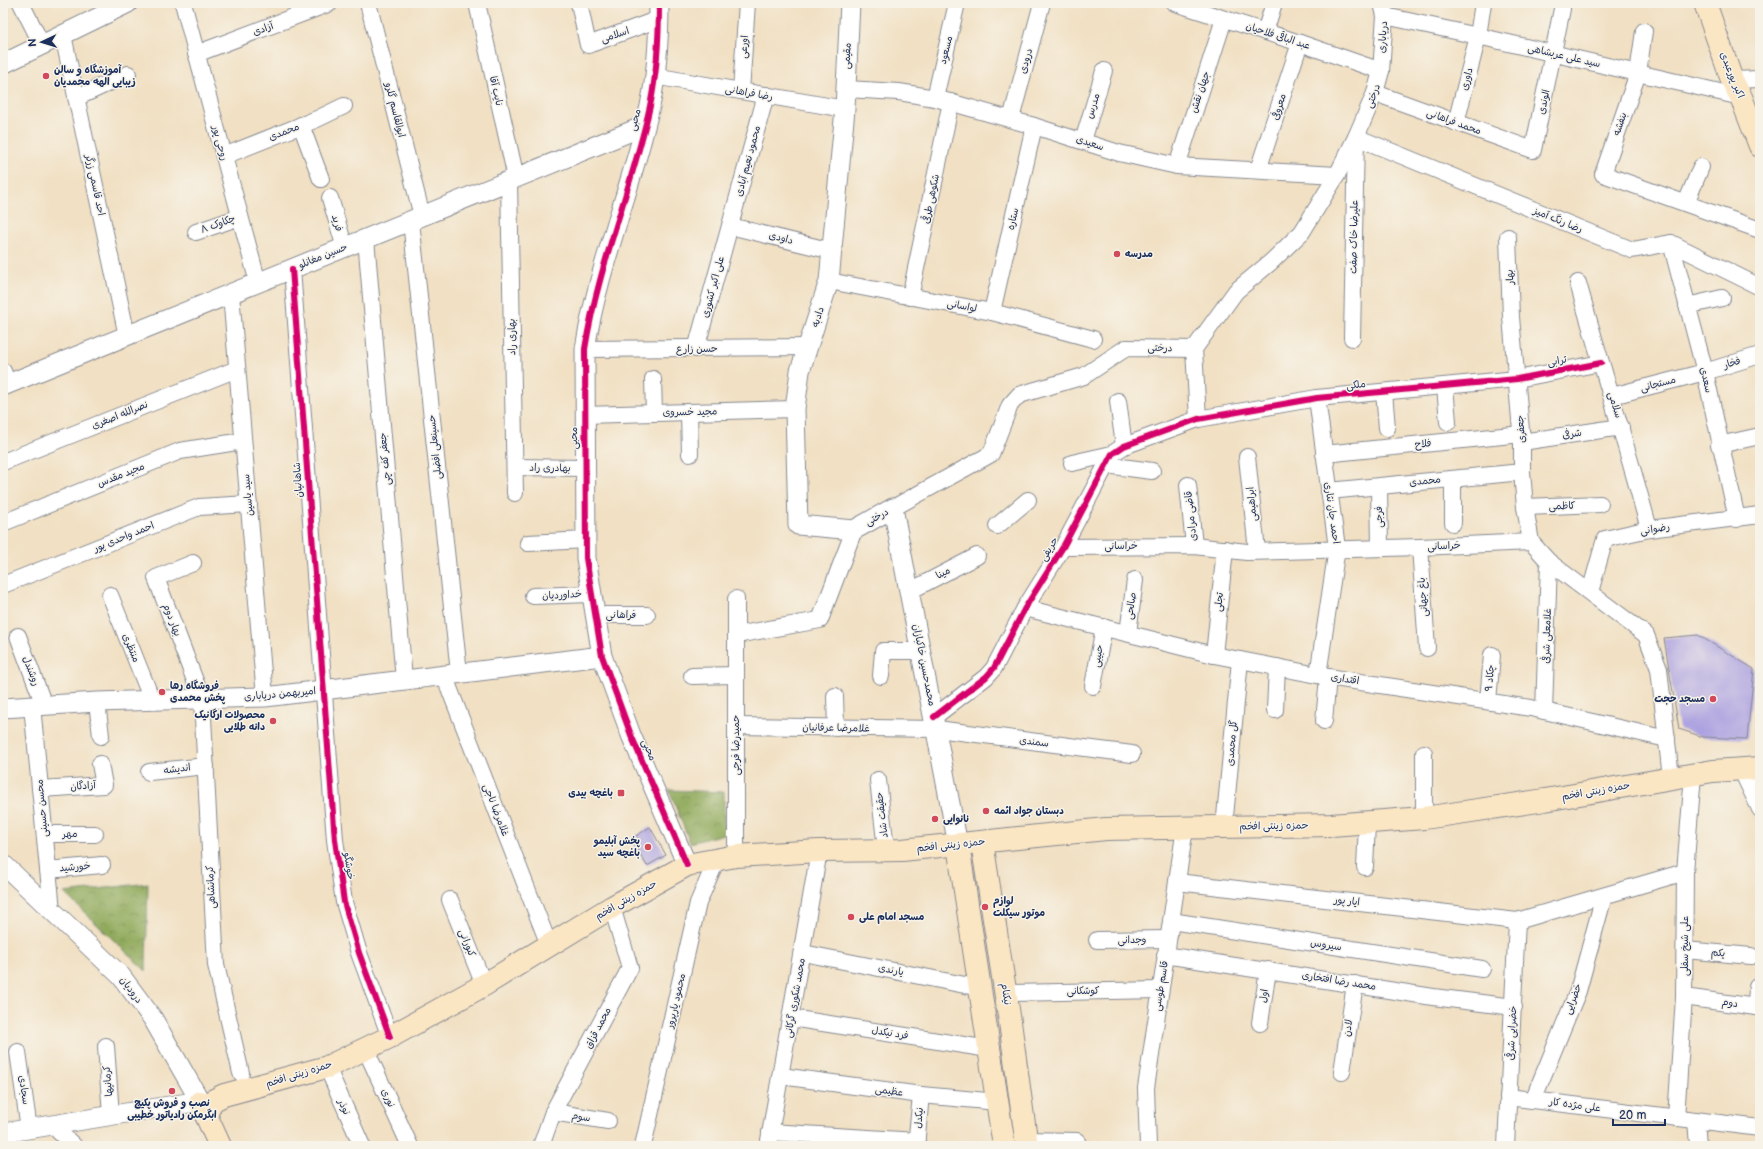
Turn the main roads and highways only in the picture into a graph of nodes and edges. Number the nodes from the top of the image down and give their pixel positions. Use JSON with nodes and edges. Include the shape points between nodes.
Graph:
{"nodes":[{"id":1,"x":1705,"y":3,"type":"edge"},
{"id":2,"x":1760,"y":146,"type":"edge"},
{"id":3,"x":1751,"y":768,"type":"edge"},
{"id":4,"x":982,"y":842,"type":"junction"},
{"id":5,"x":958,"y":845,"type":"junction"},
{"id":6,"x":203,"y":1108,"type":"joint"},
{"id":7,"x":1027,"y":1143,"type":"edge"},
{"id":8,"x":220,"y":1146,"type":"edge"},
{"id":9,"x":1004,"y":1146,"type":"edge"}],
"edges":[{"from":1,"to":2,"type":"main road","name":"اکبر پورعبدی"},
{"from":3,"to":4,"type":"main road","name":"حمزه زینتی افخم","via":[[1714,771],[1424,818],[1331,825],[1106,829]]},
{"from":4,"to":5,"type":"main road","name":"حمزه زینتی افخم"},
{"from":4,"to":7,"type":"main road","name":"نیکنام"},
{"from":5,"to":6,"type":"main road","name":"حمزه زینتی افخم","via":[[902,850],[819,850],[727,857],[687,865],[612,907],[484,986],[366,1050],[326,1067],[224,1095]]},
{"from":5,"to":9,"type":"main road"},
{"from":6,"to":8,"type":"main road","name":"درودیان"}]}
